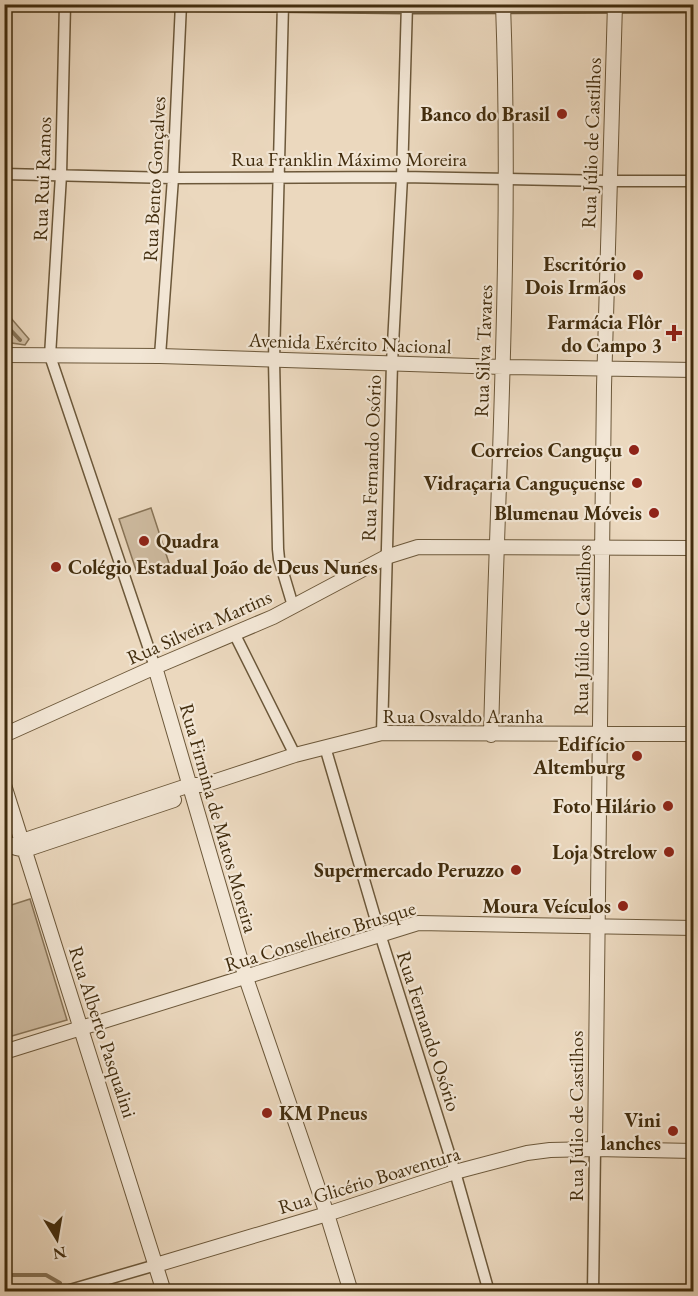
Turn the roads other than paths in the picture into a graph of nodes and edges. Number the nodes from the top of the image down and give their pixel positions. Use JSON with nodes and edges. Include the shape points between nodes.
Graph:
{"nodes":[{"id":1,"x":65,"y":4,"type":"edge"},
{"id":2,"x":181,"y":5,"type":"edge"},
{"id":3,"x":283,"y":5,"type":"edge"},
{"id":4,"x":407,"y":6,"type":"edge"},
{"id":5,"x":503,"y":6,"type":"edge"},
{"id":6,"x":615,"y":6,"type":"edge"},
{"id":7,"x":693,"y":7,"type":"edge"},
{"id":8,"x":4,"y":174,"type":"edge"},
{"id":9,"x":61,"y":175,"type":"junction"},
{"id":10,"x":277,"y":177,"type":"junction"},
{"id":11,"x":402,"y":177,"type":"junction"},
{"id":12,"x":173,"y":178,"type":"junction"},
{"id":13,"x":507,"y":178,"type":"junction"},
{"id":14,"x":609,"y":181,"type":"junction"},
{"id":15,"x":693,"y":181,"type":"edge"},
{"id":16,"x":4,"y":355,"type":"edge"},
{"id":17,"x":50,"y":356,"type":"junction"},
{"id":18,"x":160,"y":356,"type":"junction"},
{"id":19,"x":274,"y":360,"type":"junction"},
{"id":20,"x":392,"y":363,"type":"junction"},
{"id":21,"x":503,"y":367,"type":"junction"},
{"id":22,"x":604,"y":368,"type":"junction"},
{"id":23,"x":693,"y":370,"type":"edge"},
{"id":24,"x":496,"y":546,"type":"junction"},
{"id":25,"x":603,"y":547,"type":"junction"},
{"id":26,"x":693,"y":548,"type":"edge"},
{"id":27,"x":386,"y":557,"type":"junction"},
{"id":28,"x":293,"y":606,"type":"junction"},
{"id":29,"x":234,"y":633,"type":"junction"},
{"id":30,"x":154,"y":667,"type":"junction"},
{"id":31,"x":382,"y":734,"type":"junction"},
{"id":32,"x":693,"y":734,"type":"edge"},
{"id":33,"x":4,"y":735,"type":"edge"},
{"id":34,"x":491,"y":735,"type":"junction"},
{"id":35,"x":599,"y":735,"type":"junction"},
{"id":36,"x":325,"y":747,"type":"junction"},
{"id":37,"x":295,"y":755,"type":"junction"},
{"id":38,"x":4,"y":785,"type":"edge"},
{"id":39,"x":195,"y":788,"type":"junction"},
{"id":40,"x":16,"y":847,"type":"edge"},
{"id":41,"x":597,"y":926,"type":"junction"},
{"id":42,"x":693,"y":928,"type":"edge"},
{"id":43,"x":380,"y":934,"type":"junction"},
{"id":44,"x":246,"y":978,"type":"junction"},
{"id":45,"x":81,"y":1029,"type":"junction"},
{"id":46,"x":4,"y":1052,"type":"edge"},
{"id":47,"x":595,"y":1149,"type":"junction"},
{"id":48,"x":693,"y":1151,"type":"edge"},
{"id":49,"x":455,"y":1173,"type":"junction"},
{"id":50,"x":327,"y":1214,"type":"junction"},
{"id":51,"x":156,"y":1265,"type":"junction"},
{"id":52,"x":63,"y":1292,"type":"edge"},
{"id":53,"x":164,"y":1292,"type":"edge"},
{"id":54,"x":351,"y":1292,"type":"edge"},
{"id":55,"x":489,"y":1292,"type":"edge"},
{"id":56,"x":593,"y":1292,"type":"edge"}],
"edges":[{"from":1,"to":2,"type":"street"},
{"from":1,"to":9,"type":"street","name":"Rua Rui Ramos"},
{"from":2,"to":3,"type":"street"},
{"from":2,"to":12,"type":"street","name":"Rua Bento Gonçalves"},
{"from":3,"to":4,"type":"street"},
{"from":3,"to":10,"type":"street"},
{"from":4,"to":5,"type":"street"},
{"from":4,"to":11,"type":"street","name":"Rua Fernando Osório"},
{"from":5,"to":6,"type":"street"},
{"from":5,"to":13,"type":"street","name":"Rua Silva Tavares"},
{"from":6,"to":7,"type":"street"},
{"from":6,"to":14,"type":"street","name":"Rua Júlio de Castilhos"},
{"from":8,"to":9,"type":"street","name":"Rua Franklin Máximo Moreira"},
{"from":9,"to":12,"type":"street","name":"Rua Franklin Máximo Moreira"},
{"from":9,"to":17,"type":"street","name":"Rua Rui Ramos"},
{"from":10,"to":11,"type":"street","name":"Rua Franklin Máximo Moreira"},
{"from":10,"to":12,"type":"street","name":"Rua Franklin Máximo Moreira"},
{"from":10,"to":19,"type":"street"},
{"from":11,"to":13,"type":"street","name":"Rua Franklin Máximo Moreira"},
{"from":11,"to":20,"type":"street","name":"Rua Fernando Osório"},
{"from":12,"to":18,"type":"street","name":"Rua Bento Gonçalves"},
{"from":13,"to":14,"type":"street","name":"Rua Franklin Máximo Moreira"},
{"from":13,"to":21,"type":"street","name":"Rua Silva Tavares"},
{"from":14,"to":15,"type":"street","name":"Rua Franklin Máximo Moreira"},
{"from":14,"to":22,"type":"street","name":"Rua Júlio de Castilhos"},
{"from":16,"to":17,"type":"street","name":"Avenida Exército Nacional"},
{"from":17,"to":18,"type":"street","name":"Avenida Exército Nacional"},
{"from":17,"to":30,"type":"street","name":"Rua Firmina de Matos Moreira"},
{"from":18,"to":19,"type":"street","name":"Avenida Exército Nacional"},
{"from":19,"to":20,"type":"street","name":"Avenida Exército Nacional"},
{"from":19,"to":28,"type":"street","via":[[278,549]]},
{"from":20,"to":21,"type":"street","name":"Avenida Exército Nacional"},
{"from":20,"to":27,"type":"street","name":"Rua Fernando Osório"},
{"from":21,"to":22,"type":"street","name":"Avenida Exército Nacional"},
{"from":21,"to":24,"type":"street","name":"Rua Silva Tavares"},
{"from":22,"to":23,"type":"street","name":"Avenida Exército Nacional"},
{"from":22,"to":25,"type":"street","name":"Rua Júlio de Castilhos"},
{"from":24,"to":25,"type":"street","name":"Rua Silveira Martins"},
{"from":24,"to":27,"type":"street","name":"Rua Silveira Martins","via":[[418,547]]},
{"from":24,"to":34,"type":"street","name":"Rua Silva Tavares"},
{"from":25,"to":26,"type":"street","name":"Rua Silveira Martins"},
{"from":25,"to":35,"type":"street","name":"Rua Júlio de Castilhos"},
{"from":27,"to":28,"type":"street","name":"Rua Silveira Martins"},
{"from":27,"to":31,"type":"street","name":"Rua Fernando Osório"},
{"from":28,"to":29,"type":"street","name":"Rua Silveira Martins"},
{"from":29,"to":30,"type":"street","name":"Rua Silveira Martins"},
{"from":29,"to":37,"type":"street"},
{"from":30,"to":33,"type":"street","name":"Rua Silveira Martins"},
{"from":30,"to":39,"type":"street","name":"Rua Firmina de Matos Moreira"},
{"from":31,"to":34,"type":"street","name":"Rua Osvaldo Aranha"},
{"from":31,"to":36,"type":"street","name":"Rua Osvaldo Aranha"},
{"from":32,"to":35,"type":"street","name":"Rua Osvaldo Aranha"},
{"from":34,"to":35,"type":"street","name":"Rua Osvaldo Aranha"},
{"from":35,"to":41,"type":"street","name":"Rua Júlio de Castilhos"},
{"from":36,"to":37,"type":"street","name":"Rua Osvaldo Aranha"},
{"from":36,"to":43,"type":"street","name":"Rua Fernando Osório"},
{"from":37,"to":39,"type":"street","name":"Rua Osvaldo Aranha"},
{"from":38,"to":40,"type":"street","name":"Rua Alberto Pasqualini"},
{"from":39,"to":40,"type":"street","name":"Rua Osvaldo Aranha"},
{"from":39,"to":44,"type":"street","name":"Rua Firmina de Matos Moreira"},
{"from":40,"to":45,"type":"street","name":"Rua Alberto Pasqualini"},
{"from":41,"to":42,"type":"street","name":"Rua Conselheiro Brusque"},
{"from":41,"to":43,"type":"street","name":"Rua Conselheiro Brusque","via":[[418,923]]},
{"from":41,"to":47,"type":"street","name":"Rua Júlio de Castilhos"},
{"from":43,"to":44,"type":"street","name":"Rua Conselheiro Brusque"},
{"from":43,"to":49,"type":"street","name":"Rua Fernando Osório"},
{"from":44,"to":45,"type":"street","name":"Rua Conselheiro Brusque"},
{"from":44,"to":50,"type":"street","name":"Rua Firmina de Matos Moreira"},
{"from":45,"to":46,"type":"street","name":"Rua Conselheiro Brusque"},
{"from":45,"to":51,"type":"street","name":"Rua Alberto Pasqualini"},
{"from":47,"to":48,"type":"street","name":"Rua Glicério Boaventura"},
{"from":47,"to":49,"type":"street","name":"Rua Glicério Boaventura","via":[[527,1153]]},
{"from":47,"to":56,"type":"street","name":"Rua Júlio de Castilhos"},
{"from":49,"to":50,"type":"street","name":"Rua Glicério Boaventura"},
{"from":49,"to":55,"type":"street","name":"Rua Fernando Osório"},
{"from":50,"to":51,"type":"street","name":"Rua Glicério Boaventura"},
{"from":50,"to":54,"type":"street","name":"Rua Firmina de Matos Moreira"},
{"from":51,"to":52,"type":"street","name":"Rua Glicério Boaventura"},
{"from":51,"to":53,"type":"street","name":"Rua Alberto Pasqualini"}]}
